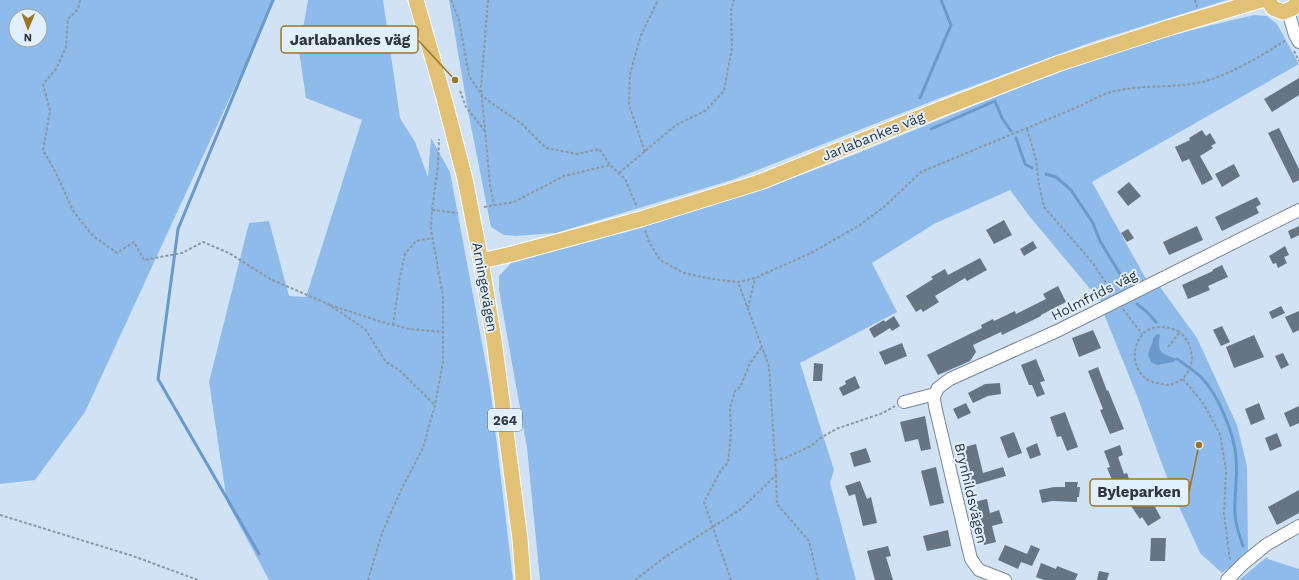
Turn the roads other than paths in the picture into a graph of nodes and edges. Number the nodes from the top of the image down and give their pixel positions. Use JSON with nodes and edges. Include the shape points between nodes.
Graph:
{"nodes":[{"id":1,"x":416,"y":0,"type":"edge"},
{"id":2,"x":1261,"y":0,"type":"edge"},
{"id":3,"x":1268,"y":0,"type":"edge"},
{"id":4,"x":1299,"y":0,"type":"edge"},
{"id":5,"x":1288,"y":11,"type":"junction"},
{"id":6,"x":1297,"y":39,"type":"edge"},
{"id":7,"x":1299,"y":210,"type":"edge"},
{"id":8,"x":480,"y":261,"type":"junction"},
{"id":9,"x":936,"y":394,"type":"junction"},
{"id":10,"x":904,"y":402,"type":"road end"},
{"id":11,"x":1299,"y":526,"type":"edge"},
{"id":12,"x":1231,"y":576,"type":"edge"},
{"id":13,"x":523,"y":580,"type":"edge"},
{"id":14,"x":1005,"y":580,"type":"edge"}],
"edges":[{"from":1,"to":8,"type":"main road","name":"Arningevägen","number":"264","via":[[463,172]]},
{"from":2,"to":8,"type":"main road","name":"Jarlabankes väg","via":[[1057,64],[760,182],[642,219]]},
{"from":3,"to":5,"type":"main road","via":[[1278,11]]},
{"from":4,"to":5,"type":"main road"},
{"from":5,"to":6,"type":"street"},
{"from":7,"to":9,"type":"street","name":"Holmfrids väg","via":[[1057,331],[950,378],[938,388]]},
{"from":8,"to":13,"type":"main road","name":"Arningevägen","number":"264","via":[[494,340]]},
{"from":9,"to":10,"type":"street"},
{"from":9,"to":14,"type":"street","name":"Brynhildsvägen","via":[[935,406],[971,559],[979,570]]},
{"from":11,"to":12,"type":"street","via":[[1266,545]]}]}
